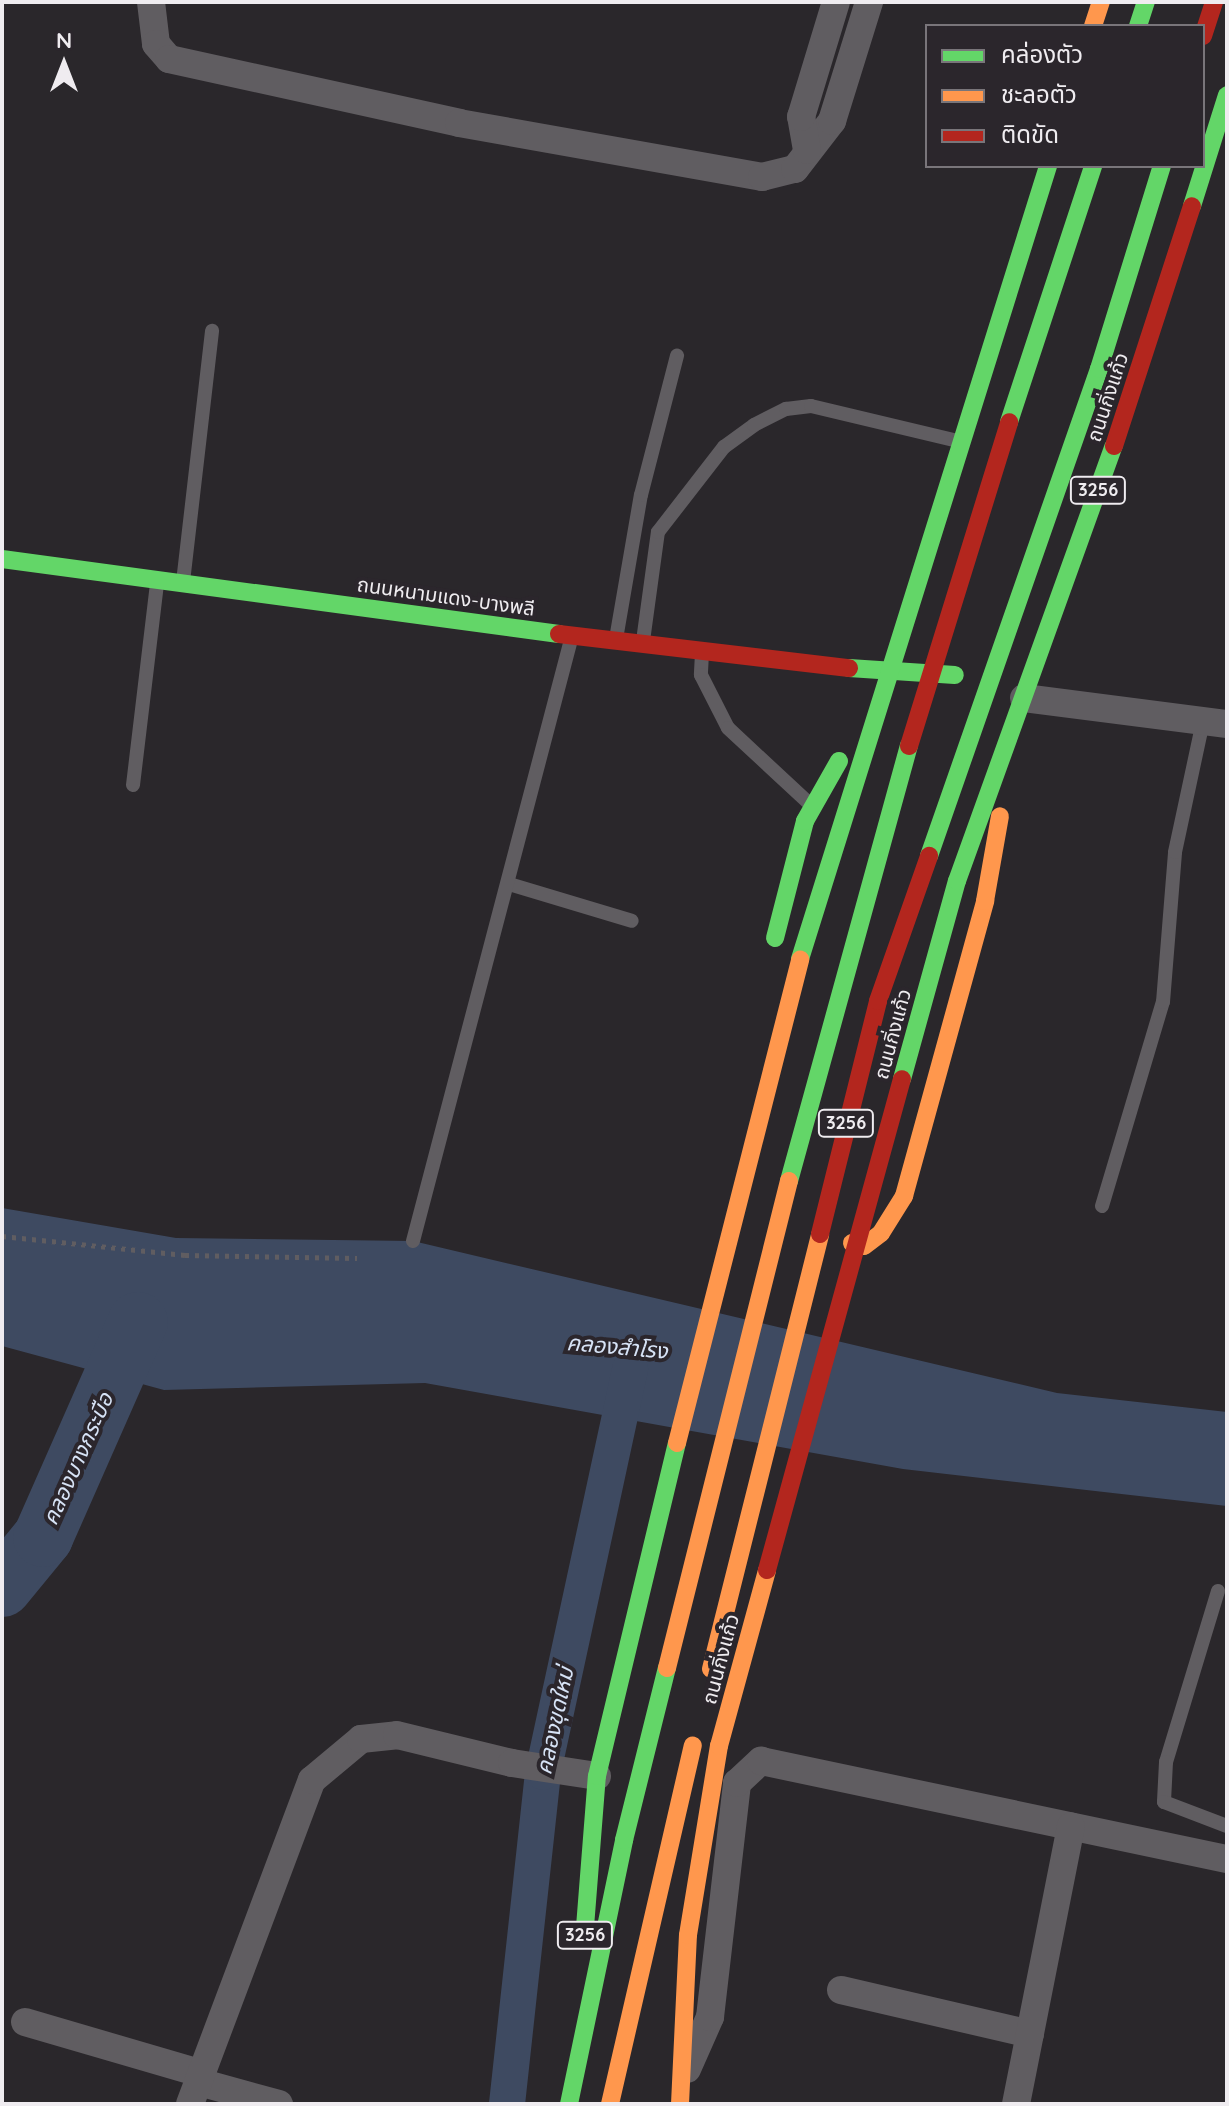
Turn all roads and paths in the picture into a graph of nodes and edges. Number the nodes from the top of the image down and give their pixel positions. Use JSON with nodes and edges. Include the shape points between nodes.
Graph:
{"nodes":[{"id":1,"x":151,"y":2,"type":"edge"},
{"id":2,"x":836,"y":2,"type":"edge"},
{"id":3,"x":869,"y":2,"type":"edge"},
{"id":4,"x":1101,"y":2,"type":"edge"},
{"id":5,"x":1146,"y":2,"type":"edge"},
{"id":6,"x":1214,"y":2,"type":"edge"},
{"id":7,"x":1094,"y":24,"type":"edge"},
{"id":8,"x":1139,"y":24,"type":"edge"},
{"id":9,"x":1205,"y":30,"type":"edge"},
{"id":10,"x":1227,"y":95,"type":"edge"},
{"id":11,"x":807,"y":150,"type":"junction"},
{"id":12,"x":1205,"y":164,"type":"edge"},
{"id":13,"x":1047,"y":168,"type":"edge"},
{"id":14,"x":1092,"y":168,"type":"edge"},
{"id":15,"x":1161,"y":168,"type":"edge"},
{"id":16,"x":1204,"y":168,"type":"edge"},
{"id":17,"x":212,"y":331,"type":"dead end"},
{"id":18,"x":677,"y":356,"type":"dead end"},
{"id":19,"x":959,"y":442,"type":"junction"},
{"id":20,"x":2,"y":559,"type":"edge"},
{"id":21,"x":158,"y":579,"type":"junction"},
{"id":22,"x":183,"y":582,"type":"junction"},
{"id":23,"x":572,"y":636,"type":"junction"},
{"id":24,"x":616,"y":639,"type":"junction"},
{"id":25,"x":643,"y":642,"type":"junction"},
{"id":26,"x":702,"y":649,"type":"junction"},
{"id":27,"x":884,"y":672,"type":"junction"},
{"id":28,"x":1024,"y":698,"type":"junction"},
{"id":29,"x":1215,"y":722,"type":"edge"},
{"id":30,"x":864,"y":733,"type":"junction"},
{"id":31,"x":1004,"y":755,"type":"junction"},
{"id":32,"x":133,"y":785,"type":"dead end"},
{"id":33,"x":813,"y":806,"type":"junction"},
{"id":34,"x":957,"y":881,"type":"junction"},
{"id":35,"x":509,"y":884,"type":"junction"},
{"id":36,"x":632,"y":921,"type":"dead end"},
{"id":37,"x":771,"y":957,"type":"dead end"},
{"id":38,"x":731,"y":1144,"type":"dead end"},
{"id":39,"x":1102,"y":1206,"type":"dead end"},
{"id":40,"x":2,"y":1236,"type":"edge"},
{"id":41,"x":413,"y":1241,"type":"dead end"},
{"id":42,"x":357,"y":1258,"type":"dead end"},
{"id":43,"x":1218,"y":1591,"type":"dead end"},
{"id":44,"x":708,"y":1683,"type":"dead end"},
{"id":45,"x":697,"y":1729,"type":"dead end"},
{"id":46,"x":598,"y":1772,"type":"junction"},
{"id":47,"x":1071,"y":1826,"type":"junction"},
{"id":48,"x":1227,"y":1826,"type":"edge"},
{"id":49,"x":1227,"y":1859,"type":"edge"},
{"id":50,"x":841,"y":1990,"type":"dead end"},
{"id":51,"x":25,"y":2022,"type":"dead end"},
{"id":52,"x":1030,"y":2034,"type":"junction"},
{"id":53,"x":197,"y":2086,"type":"edge"},
{"id":54,"x":680,"y":2092,"type":"edge"},
{"id":55,"x":279,"y":2104,"type":"edge"},
{"id":56,"x":569,"y":2104,"type":"edge"},
{"id":57,"x":592,"y":2104,"type":"edge"},
{"id":58,"x":610,"y":2104,"type":"edge"},
{"id":59,"x":1016,"y":2104,"type":"edge"}],
"edges":[{"from":1,"to":11,"type":"street","via":[[156,44],[169,59],[459,123],[762,177],[795,169]]},
{"from":2,"to":11,"type":"street","via":[[801,117]]},
{"from":3,"to":11,"type":"street","via":[[832,121]]},
{"from":4,"to":7,"type":"main road"},
{"from":5,"to":8,"type":"main road"},
{"from":6,"to":9,"type":"main road"},
{"from":10,"to":12,"type":"main road","name":"ถนนกิ่งแก้ว","number":"3256"},
{"from":13,"to":19,"type":"main road","number":"3256"},
{"from":14,"to":56,"type":"main road","number":"3256","via":[[941,631],[782,1205],[624,1840]]},
{"from":15,"to":44,"type":"main road","number":"3256","via":[[1099,369],[878,1001]]},
{"from":16,"to":28,"type":"main road","name":"ถนนกิ่งแก้ว","number":"3256","via":[[1120,429]]},
{"from":17,"to":22,"type":"lane"},
{"from":18,"to":24,"type":"lane","via":[[630,543]]},
{"from":19,"to":25,"type":"lane","via":[[824,407],[786,409],[754,425],[724,447],[658,532]]},
{"from":19,"to":27,"type":"main road","number":"3256"},
{"from":20,"to":21,"type":"main road","name":"ถนนหนามแดง-บางพลี"},
{"from":21,"to":22,"type":"main road","name":"ถนนหนามแดง-บางพลี"},
{"from":21,"to":32,"type":"lane"},
{"from":22,"to":23,"type":"main road","name":"ถนนหนามแดง-บางพลี"},
{"from":23,"to":24,"type":"main road","name":"ถนนหนามแดง-บางพลี"},
{"from":23,"to":35,"type":"lane"},
{"from":24,"to":25,"type":"main road","name":"ถนนหนามแดง-บางพลี"},
{"from":25,"to":26,"type":"main road","name":"ถนนหนามแดง-บางพลี"},
{"from":26,"to":27,"type":"main road","name":"ถนนหนามแดง-บางพลี"},
{"from":26,"to":33,"type":"lane","via":[[701,675],[728,728],[790,791]]},
{"from":27,"to":30,"type":"main road","number":"3256"},
{"from":27,"to":34,"type":"main road","name":"ถนนหนามแดง-บางพลี","via":[[957,683],[962,748]]},
{"from":28,"to":29,"type":"street"},
{"from":28,"to":31,"type":"main road","name":"ถนนกิ่งแก้ว","number":"3256"},
{"from":29,"to":39,"type":"lane","via":[[1175,852],[1163,1002]]},
{"from":30,"to":33,"type":"main road","via":[[829,771]]},
{"from":30,"to":46,"type":"main road","number":"3256","via":[[814,904],[618,1673]]},
{"from":31,"to":34,"type":"main road","name":"ถนนกิ่งแก้ว","number":"3256"},
{"from":31,"to":38,"type":"main road","via":[[985,901],[911,1174],[895,1215],[864,1246],[758,1219],[730,1174]]},
{"from":33,"to":37,"type":"main road"},
{"from":34,"to":54,"type":"main road","name":"ถนนกิ่งแก้ว","number":"3256","via":[[710,1793],[688,1935]]},
{"from":35,"to":36,"type":"lane"},
{"from":35,"to":41,"type":"lane"},
{"from":40,"to":42,"type":"path","via":[[185,1255]]},
{"from":43,"to":48,"type":"lane","via":[[1166,1762],[1164,1802]]},
{"from":45,"to":58,"type":"main road","number":"3256"},
{"from":46,"to":53,"type":"street","via":[[512,1763],[397,1735],[361,1739],[312,1780]]},
{"from":46,"to":57,"type":"main road","number":"3256","via":[[585,1908]]},
{"from":47,"to":49,"type":"street"},
{"from":47,"to":52,"type":"street"},
{"from":47,"to":54,"type":"street","via":[[773,1760],[752,1765],[737,1783],[710,2017]]},
{"from":50,"to":52,"type":"street"},
{"from":51,"to":53,"type":"street"},
{"from":52,"to":59,"type":"street"},
{"from":53,"to":55,"type":"street"}]}
